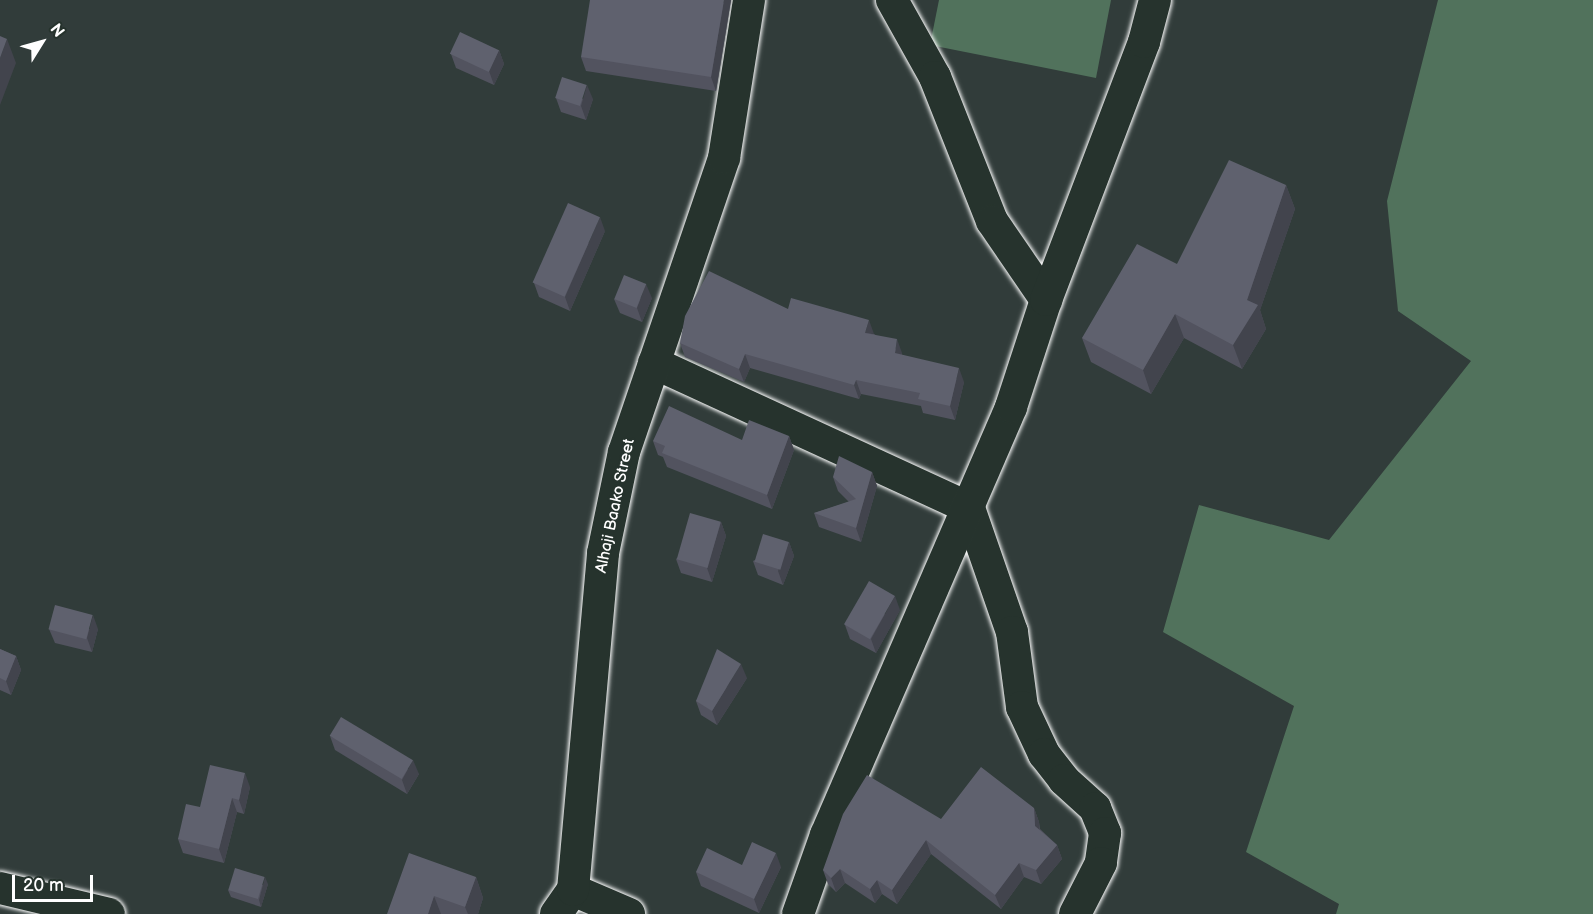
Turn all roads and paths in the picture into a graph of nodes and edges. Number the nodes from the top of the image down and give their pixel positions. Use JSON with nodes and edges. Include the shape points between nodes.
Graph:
{"nodes":[{"id":1,"x":749,"y":0,"type":"edge"},
{"id":2,"x":892,"y":0,"type":"edge"},
{"id":3,"x":1155,"y":0,"type":"edge"},
{"id":4,"x":1046,"y":300,"type":"junction"},
{"id":5,"x":654,"y":363,"type":"junction"},
{"id":6,"x":969,"y":508,"type":"junction"},
{"id":7,"x":0,"y":888,"type":"edge"},
{"id":8,"x":564,"y":902,"type":"edge"},
{"id":9,"x":109,"y":914,"type":"edge"},
{"id":10,"x":629,"y":914,"type":"edge"},
{"id":11,"x":798,"y":914,"type":"edge"},
{"id":12,"x":1075,"y":914,"type":"edge"}],
"edges":[{"from":1,"to":5,"type":"street","name":"Alhaji Baako Street","via":[[724,158]]},
{"from":2,"to":4,"type":"street","via":[[935,77],[992,221]]},
{"from":3,"to":4,"type":"street","via":[[1144,42]]},
{"from":4,"to":6,"type":"street","via":[[1011,407]]},
{"from":5,"to":6,"type":"street"},
{"from":5,"to":8,"type":"street","name":"Alhaji Baako Street","via":[[624,452],[603,554]]},
{"from":6,"to":11,"type":"street","via":[[826,835]]},
{"from":6,"to":12,"type":"street","via":[[1012,632],[1022,707],[1044,754],[1064,780],[1095,808],[1105,834],[1101,863]]},
{"from":7,"to":9,"type":"street"},
{"from":8,"to":10,"type":"street"}]}
